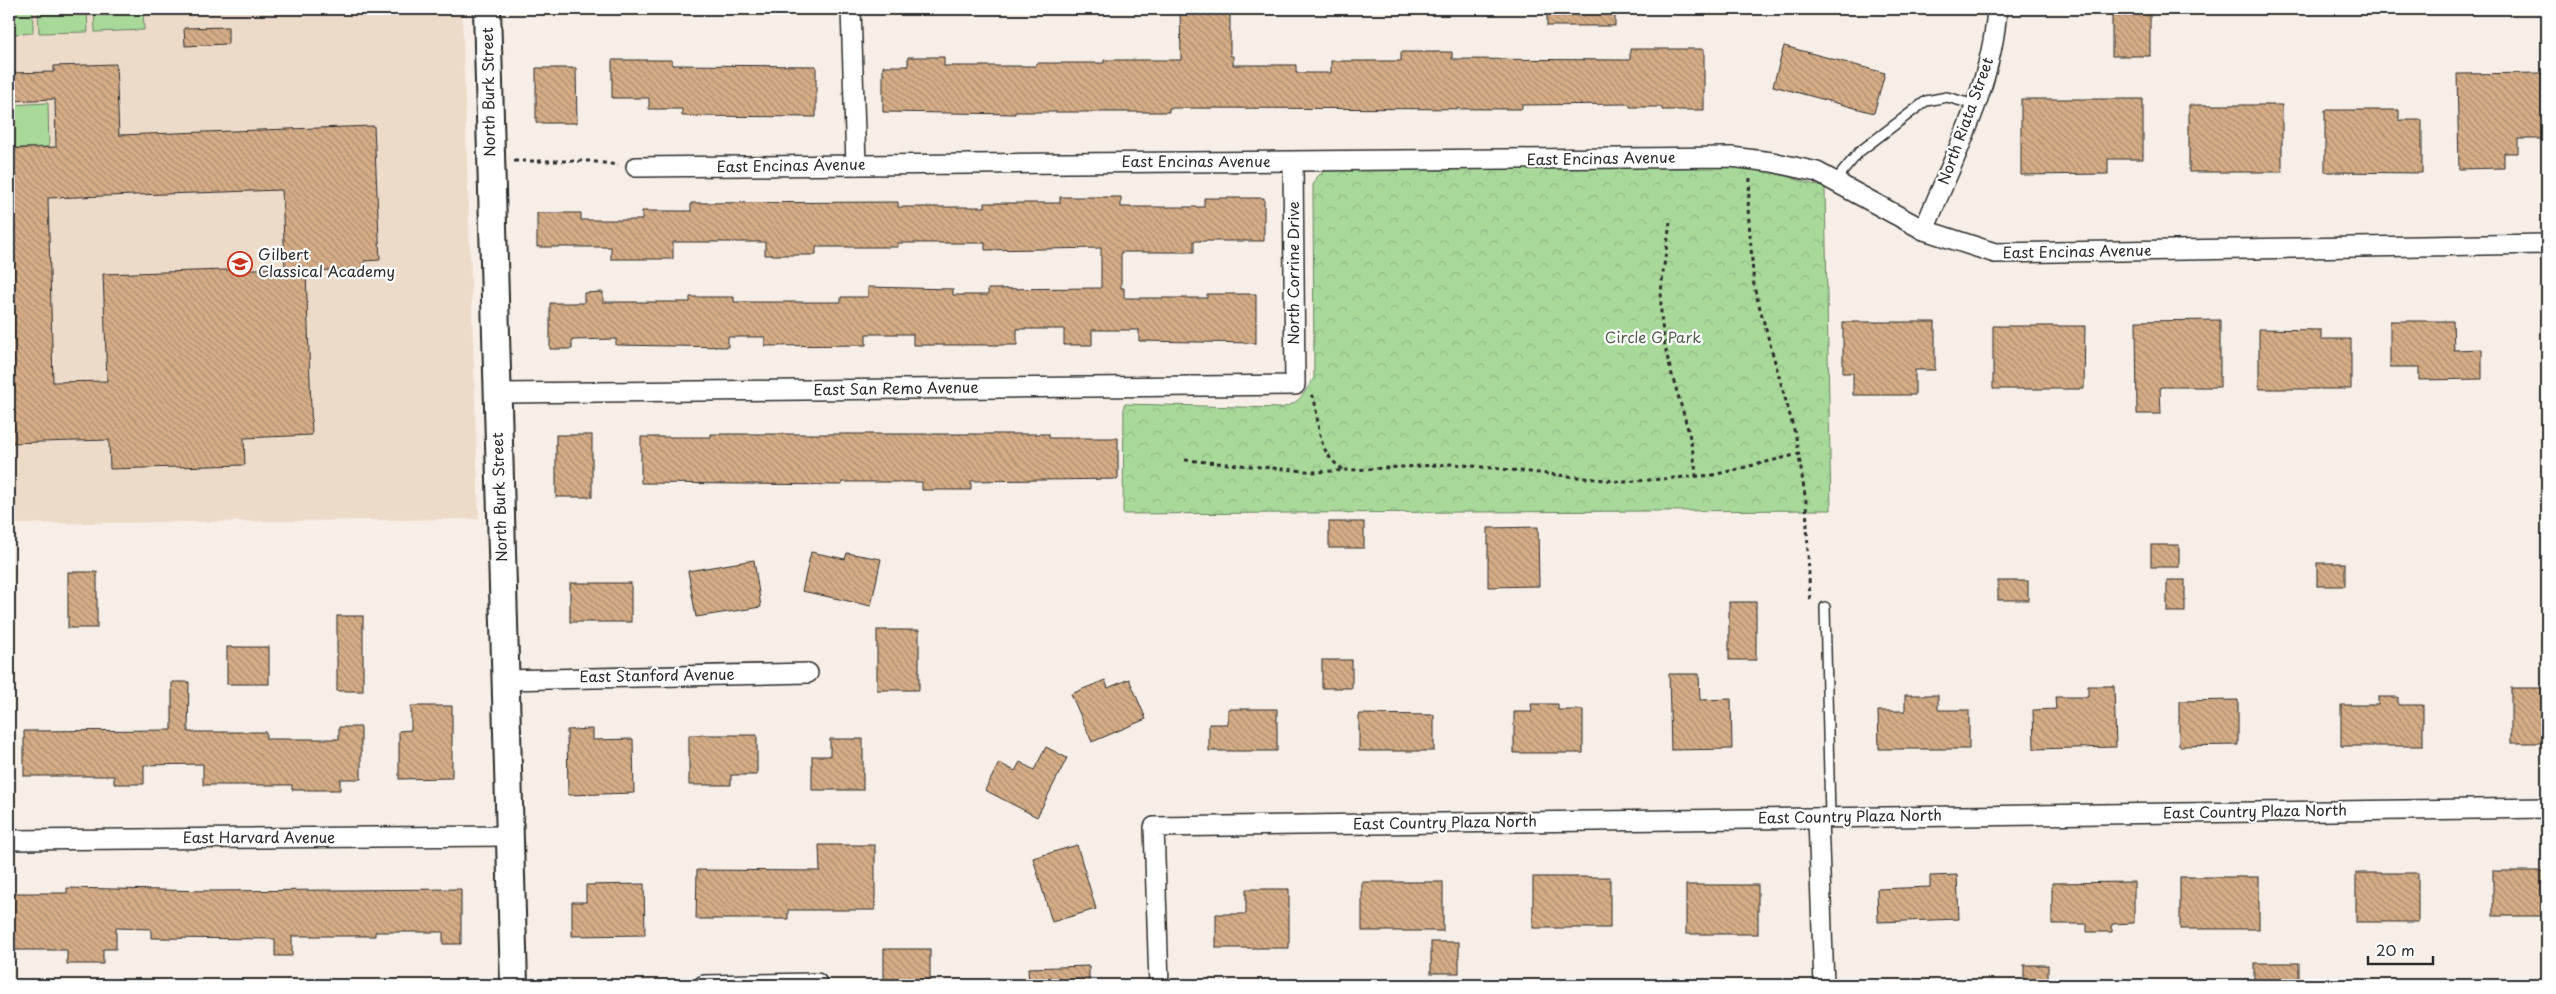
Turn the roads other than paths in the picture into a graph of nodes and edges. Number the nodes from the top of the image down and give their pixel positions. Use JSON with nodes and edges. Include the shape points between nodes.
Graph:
{"nodes":[{"id":1,"x":487,"y":9,"type":"edge"},
{"id":2,"x":851,"y":9,"type":"edge"},
{"id":3,"x":1998,"y":9,"type":"edge"},
{"id":4,"x":1975,"y":105,"type":"junction"},
{"id":5,"x":1293,"y":162,"type":"junction"},
{"id":6,"x":856,"y":165,"type":"junction"},
{"id":7,"x":636,"y":167,"type":"road end"},
{"id":8,"x":1835,"y":182,"type":"junction"},
{"id":9,"x":1924,"y":230,"type":"junction"},
{"id":10,"x":2547,"y":244,"type":"edge"},
{"id":11,"x":1295,"y":385,"type":"joint"},
{"id":12,"x":497,"y":393,"type":"junction"},
{"id":13,"x":1825,"y":607,"type":"dead end"},
{"id":14,"x":808,"y":673,"type":"dead end"},
{"id":15,"x":505,"y":680,"type":"junction"},
{"id":16,"x":2547,"y":808,"type":"edge"},
{"id":17,"x":1824,"y":818,"type":"junction"},
{"id":18,"x":509,"y":836,"type":"junction"},
{"id":19,"x":9,"y":840,"type":"edge"},
{"id":20,"x":817,"y":983,"type":"dead end"},
{"id":21,"x":514,"y":985,"type":"edge"},
{"id":22,"x":704,"y":985,"type":"edge"},
{"id":23,"x":1159,"y":985,"type":"edge"},
{"id":24,"x":1824,"y":985,"type":"edge"}],
"edges":[{"from":1,"to":12,"type":"street","name":"North Burk Street"},
{"from":2,"to":6,"type":"street"},
{"from":3,"to":4,"type":"street","name":"North Riata Street","via":[[1996,36]]},
{"from":4,"to":8,"type":"lane","via":[[1947,97],[1926,101],[1860,152]]},
{"from":4,"to":9,"type":"street","name":"North Riata Street"},
{"from":5,"to":6,"type":"street","name":"East Encinas Avenue"},
{"from":5,"to":8,"type":"street","name":"East Encinas Avenue","via":[[1731,157],[1816,172]]},
{"from":5,"to":11,"type":"street","name":"North Corrine Drive"},
{"from":6,"to":7,"type":"street","name":"East Encinas Avenue"},
{"from":8,"to":9,"type":"street","name":"East Encinas Avenue"},
{"from":9,"to":10,"type":"street","name":"East Encinas Avenue","via":[[1995,253]]},
{"from":11,"to":12,"type":"street","name":"East San Remo Avenue"},
{"from":12,"to":15,"type":"street","name":"North Burk Street"},
{"from":13,"to":17,"type":"lane"},
{"from":14,"to":15,"type":"street","name":"East Stanford Avenue"},
{"from":15,"to":18,"type":"street","name":"North Burk Street"},
{"from":16,"to":17,"type":"street","name":"East Country Plaza North"},
{"from":17,"to":23,"type":"street","name":"East Country Plaza North","via":[[1154,827]]},
{"from":17,"to":24,"type":"street"},
{"from":18,"to":19,"type":"street","name":"East Harvard Avenue"},
{"from":18,"to":21,"type":"street","name":"North Burk Street"},
{"from":20,"to":22,"type":"street"}]}
